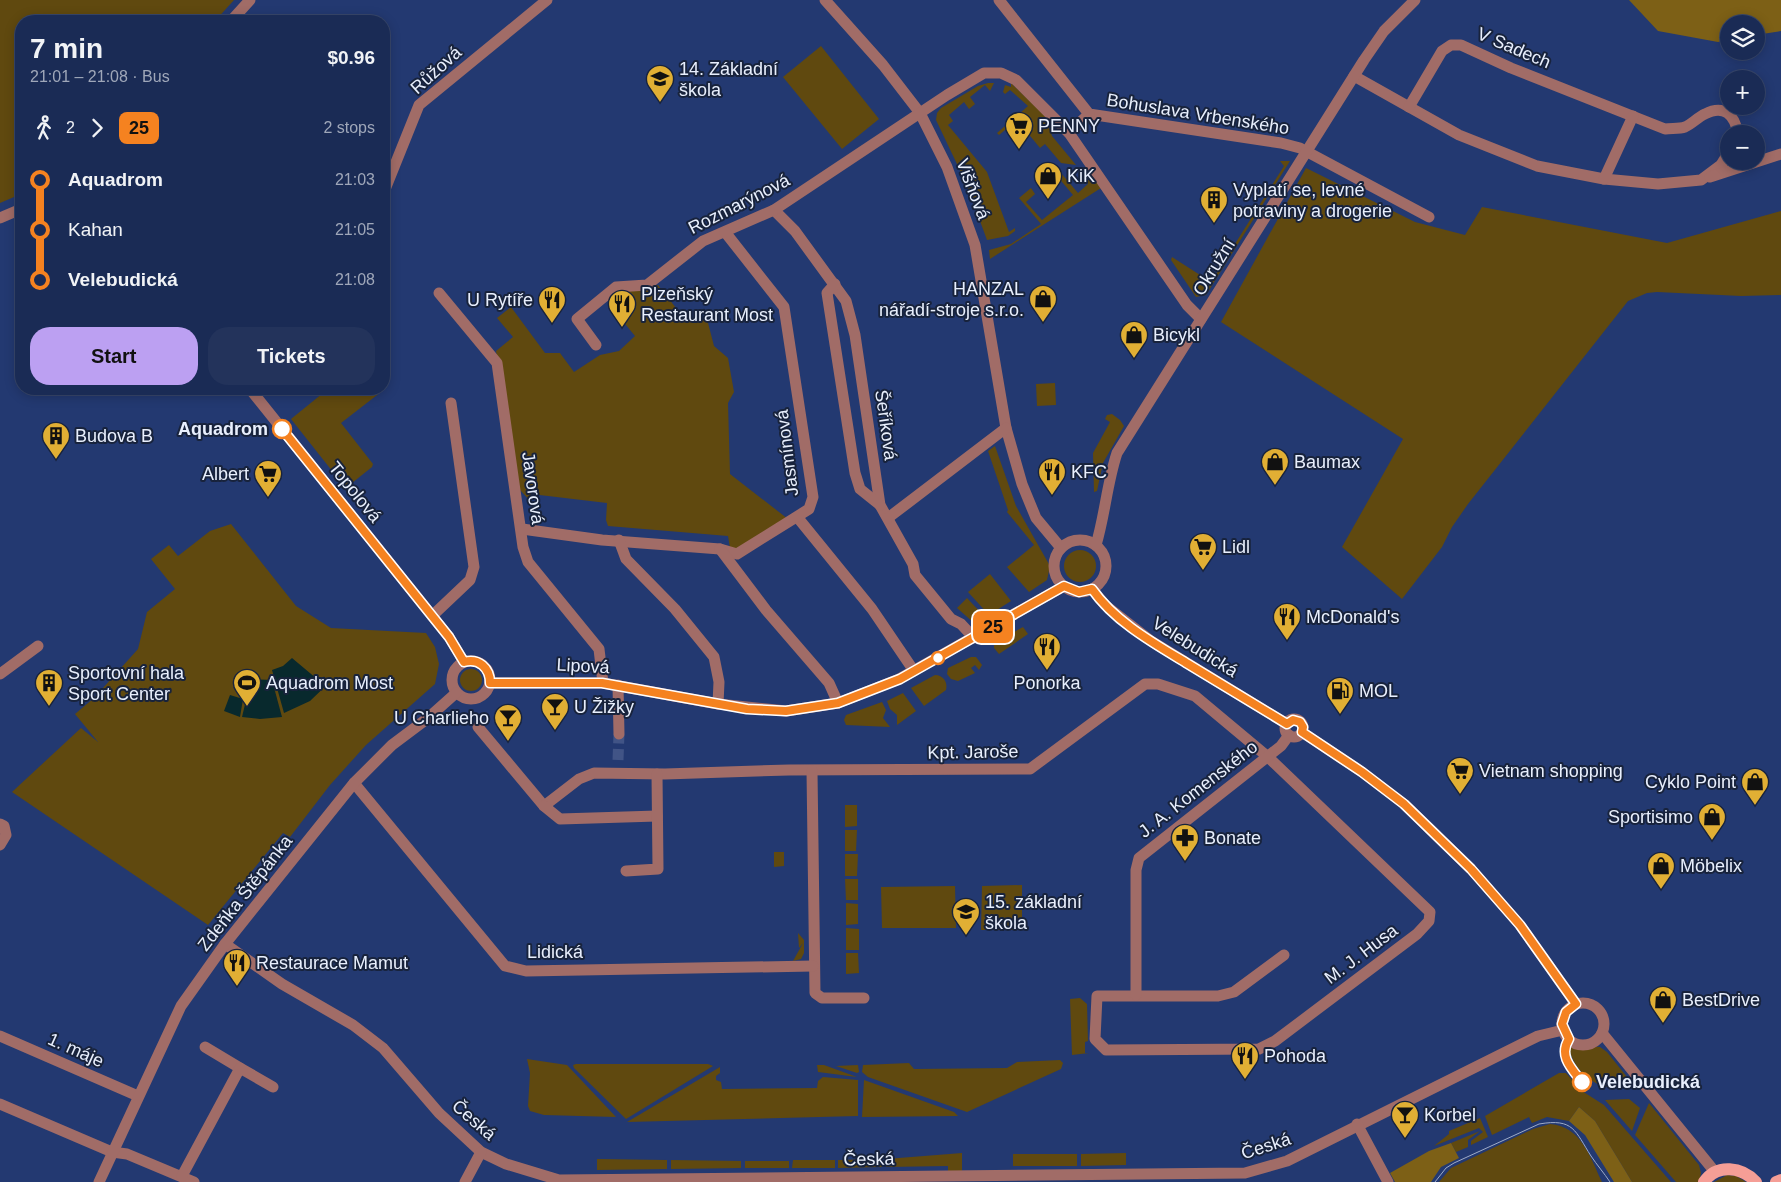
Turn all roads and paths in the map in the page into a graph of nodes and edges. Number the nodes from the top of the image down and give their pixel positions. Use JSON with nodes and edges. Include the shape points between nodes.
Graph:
{"nodes":[{"id":1,"x":250,"y":0,"type":"edge"},
{"id":2,"x":547,"y":0,"type":"edge"},
{"id":3,"x":824,"y":0,"type":"edge"},
{"id":4,"x":999,"y":0,"type":"edge"},
{"id":5,"x":1415,"y":0,"type":"edge"},
{"id":6,"x":236,"y":15,"type":"edge"},
{"id":7,"x":1354,"y":76,"type":"junction"},
{"id":8,"x":1409,"y":107,"type":"junction"},
{"id":9,"x":920,"y":113,"type":"junction"},
{"id":10,"x":1089,"y":114,"type":"junction"},
{"id":11,"x":1633,"y":116,"type":"junction"},
{"id":12,"x":1736,"y":125,"type":"edge"},
{"id":13,"x":1069,"y":133,"type":"junction"},
{"id":14,"x":1307,"y":152,"type":"junction"},
{"id":15,"x":1781,"y":154,"type":"edge"},
{"id":16,"x":1720,"y":166,"type":"edge"},
{"id":17,"x":390,"y":178,"type":"edge"},
{"id":18,"x":1604,"y":179,"type":"junction"},
{"id":19,"x":1701,"y":180,"type":"junction"},
{"id":20,"x":774,"y":210,"type":"junction"},
{"id":21,"x":15,"y":212,"type":"edge"},
{"id":22,"x":1429,"y":217,"type":"dead end"},
{"id":23,"x":0,"y":218,"type":"edge"},
{"id":24,"x":725,"y":232,"type":"junction"},
{"id":25,"x":835,"y":284,"type":"junction"},
{"id":26,"x":439,"y":293,"type":"dead end"},
{"id":27,"x":1202,"y":319,"type":"junction"},
{"id":28,"x":596,"y":345,"type":"dead end"},
{"id":29,"x":255,"y":395,"type":"edge"},
{"id":30,"x":451,"y":403,"type":"dead end"},
{"id":31,"x":1006,"y":428,"type":"junction"},
{"id":32,"x":880,"y":505,"type":"junction"},
{"id":33,"x":798,"y":518,"type":"junction"},
{"id":34,"x":888,"y":518,"type":"junction"},
{"id":35,"x":522,"y":529,"type":"junction"},
{"id":36,"x":619,"y":540,"type":"junction"},
{"id":37,"x":1096,"y":546,"type":"junction"},
{"id":38,"x":1061,"y":548,"type":"junction"},
{"id":39,"x":720,"y":549,"type":"junction"},
{"id":40,"x":1064,"y":586,"type":"junction"},
{"id":41,"x":1092,"y":589,"type":"junction"},
{"id":42,"x":432,"y":616,"type":"junction"},
{"id":43,"x":974,"y":638,"type":"junction"},
{"id":44,"x":38,"y":646,"type":"dead end"},
{"id":45,"x":464,"y":662,"type":"junction"},
{"id":46,"x":914,"y":671,"type":"junction"},
{"id":47,"x":0,"y":674,"type":"edge"},
{"id":48,"x":490,"y":683,"type":"junction"},
{"id":49,"x":602,"y":683,"type":"junction"},
{"id":50,"x":618,"y":685,"type":"junction"},
{"id":51,"x":456,"y":692,"type":"junction"},
{"id":52,"x":838,"y":703,"type":"junction"},
{"id":53,"x":718,"y":704,"type":"junction"},
{"id":54,"x":478,"y":727,"type":"dead end"},
{"id":55,"x":1288,"y":730,"type":"junction"},
{"id":56,"x":619,"y":734,"type":"tunnel mouth"},
{"id":57,"x":1268,"y":757,"type":"junction"},
{"id":58,"x":812,"y":771,"type":"junction"},
{"id":59,"x":657,"y":774,"type":"junction"},
{"id":60,"x":354,"y":783,"type":"junction"},
{"id":61,"x":544,"y":806,"type":"junction"},
{"id":62,"x":657,"y":816,"type":"junction"},
{"id":63,"x":0,"y":824,"type":"edge"},
{"id":64,"x":0,"y":846,"type":"edge"},
{"id":65,"x":626,"y":871,"type":"dead end"},
{"id":66,"x":225,"y":944,"type":"junction"},
{"id":67,"x":1284,"y":955,"type":"dead end"},
{"id":68,"x":813,"y":966,"type":"junction"},
{"id":69,"x":1136,"y":995,"type":"junction"},
{"id":70,"x":864,"y":998,"type":"dead end"},
{"id":71,"x":1576,"y":1004,"type":"junction"},
{"id":72,"x":1563,"y":1030,"type":"junction"},
{"id":73,"x":1602,"y":1033,"type":"junction"},
{"id":74,"x":0,"y":1036,"type":"edge"},
{"id":75,"x":205,"y":1047,"type":"dead end"},
{"id":76,"x":240,"y":1068,"type":"junction"},
{"id":77,"x":273,"y":1087,"type":"dead end"},
{"id":78,"x":138,"y":1096,"type":"junction"},
{"id":79,"x":0,"y":1104,"type":"edge"},
{"id":80,"x":1357,"y":1124,"type":"junction"},
{"id":81,"x":112,"y":1152,"type":"junction"},
{"id":82,"x":481,"y":1152,"type":"junction"},
{"id":83,"x":1715,"y":1172,"type":"junction"},
{"id":84,"x":182,"y":1176,"type":"junction"},
{"id":85,"x":534,"y":1178,"type":"edge"},
{"id":86,"x":1781,"y":1180,"type":"edge"},
{"id":87,"x":99,"y":1182,"type":"edge"},
{"id":88,"x":194,"y":1182,"type":"edge"},
{"id":89,"x":464,"y":1182,"type":"edge"},
{"id":90,"x":1388,"y":1182,"type":"edge"},
{"id":91,"x":1704,"y":1182,"type":"edge"},
{"id":92,"x":1756,"y":1182,"type":"edge"},
{"id":93,"x":1776,"y":1182,"type":"edge"}],
"edges":[{"from":1,"to":6,"type":"street"},
{"from":2,"to":17,"type":"street","name":"Růžová","via":[[420,105]]},
{"from":3,"to":9,"type":"street","name":"Višňová","via":[[884,65]]},
{"from":4,"to":10,"type":"street","name":"Bohuslava Vrbenského"},
{"from":5,"to":7,"type":"street","name":"Okružní","via":[[1384,31]]},
{"from":7,"to":8,"type":"street"},
{"from":7,"to":14,"type":"street","name":"Okružní"},
{"from":8,"to":11,"type":"street","name":"V Sadech","via":[[1442,50],[1451,44],[1461,45]]},
{"from":8,"to":18,"type":"street","via":[[1459,135],[1537,166]]},
{"from":9,"to":13,"type":"street","name":"Rozmarýnová","via":[[984,73],[1001,73],[1016,80]]},
{"from":9,"to":20,"type":"street","name":"Rozmarýnová"},
{"from":9,"to":31,"type":"street","name":"Višňová","via":[[947,167],[975,245]]},
{"from":10,"to":13,"type":"street"},
{"from":10,"to":14,"type":"street","name":"Bohuslava Vrbenského","via":[[1281,143]]},
{"from":11,"to":12,"type":"street","name":"V Sadech","via":[[1664,128],[1685,127],[1717,110],[1727,113]]},
{"from":11,"to":18,"type":"street"},
{"from":13,"to":27,"type":"street","name":"Rozmarýnová","via":[[1187,305]]},
{"from":14,"to":22,"type":"street","name":"Bohuslava Vrbenského"},
{"from":14,"to":27,"type":"street","name":"Okružní"},
{"from":15,"to":19,"type":"street"},
{"from":16,"to":19,"type":"street"},
{"from":18,"to":19,"type":"street","via":[[1658,184]]},
{"from":20,"to":24,"type":"street","name":"Rozmarýnová"},
{"from":20,"to":25,"type":"street","name":"Šeříková","via":[[795,231]]},
{"from":21,"to":23,"type":"street"},
{"from":24,"to":28,"type":"street","name":"Rozmarýnová","via":[[703,240],[647,285],[616,287],[577,319]]},
{"from":24,"to":33,"type":"street","name":"Jasmínová","via":[[784,307],[813,497],[809,509]]},
{"from":25,"to":32,"type":"street","name":"Šeříková","via":[[846,301],[855,335]]},
{"from":25,"to":32,"type":"street","via":[[827,293],[855,473],[860,489]]},
{"from":26,"to":35,"type":"street","name":"Javorová","via":[[497,363]]},
{"from":27,"to":37,"type":"street","name":"Okružní","via":[[1117,453]]},
{"from":29,"to":42,"type":"street","name":"Topolová"},
{"from":30,"to":42,"type":"street","via":[[474,567],[470,580]]},
{"from":31,"to":34,"type":"street"},
{"from":31,"to":38,"type":"street","name":"Višňová","via":[[1022,484],[1036,518]]},
{"from":32,"to":34,"type":"street","name":"Šeříková"},
{"from":33,"to":39,"type":"street","name":"Jasmínová","via":[[737,554]]},
{"from":33,"to":46,"type":"street","via":[[900,646]]},
{"from":34,"to":43,"type":"street","name":"Šeříková","via":[[913,564],[915,575],[951,619],[961,624]]},
{"from":35,"to":36,"type":"street","name":"Jasmínová"},
{"from":35,"to":49,"type":"street","name":"Javorová","via":[[528,562],[599,649]]},
{"from":36,"to":39,"type":"street","name":"Jasmínová"},
{"from":36,"to":53,"type":"street","via":[[626,558],[680,614],[714,657],[719,682]]},
{"from":37,"to":38,"type":"street","via":[[1074,540]]},
{"from":37,"to":41,"type":"street","via":[[1102,551],[1106,566],[1100,582]]},
{"from":38,"to":40,"type":"street","via":[[1054,563],[1055,572]]},
{"from":39,"to":52,"type":"street","via":[[766,610],[829,684]]},
{"from":40,"to":41,"type":"street","via":[[1079,592]]},
{"from":40,"to":43,"type":"street","name":"Lipová"},
{"from":41,"to":55,"type":"street","name":"Velebudická","via":[[1105,605],[1151,641]]},
{"from":42,"to":45,"type":"street","name":"Topolová"},
{"from":43,"to":46,"type":"street","name":"Lipová"},
{"from":44,"to":47,"type":"street"},
{"from":45,"to":48,"type":"street","via":[[481,664],[489,674]]},
{"from":45,"to":51,"type":"street","via":[[452,677]]},
{"from":46,"to":52,"type":"street","name":"Lipová"},
{"from":48,"to":49,"type":"street","name":"Lipová"},
{"from":48,"to":51,"type":"street","via":[[487,691],[476,699],[467,700]]},
{"from":49,"to":50,"type":"street","name":"Lipová"},
{"from":50,"to":53,"type":"street","name":"Lipová"},
{"from":50,"to":56,"type":"street"},
{"from":51,"to":60,"type":"street","name":"Zdeňka Štěpánka","via":[[392,745]]},
{"from":52,"to":53,"type":"street","name":"Lipová","via":[[786,711]]},
{"from":54,"to":61,"type":"street"},
{"from":55,"to":57,"type":"street","name":"J. A. Komenského","via":[[1281,746]]},
{"from":55,"to":71,"type":"street","via":[[1296,737],[1302,732],[1404,804],[1451,849],[1520,925]]},
{"from":57,"to":58,"type":"street","name":"Kpt. Jaroše","via":[[1195,696],[1158,684],[1145,684],[1030,769]]},
{"from":57,"to":69,"type":"street","name":"J. A. Komenského","via":[[1139,858],[1136,870]]},
{"from":57,"to":69,"type":"street","name":"M. J. Husa","via":[[1430,912],[1429,921],[1417,934],[1260,1049],[1106,1050],[1095,1039],[1097,996]]},
{"from":58,"to":59,"type":"street","name":"Kpt. Jaroše"},
{"from":58,"to":68,"type":"street"},
{"from":59,"to":61,"type":"street","name":"Kpt. Jaroše","via":[[618,766],[579,779]]},
{"from":59,"to":62,"type":"street"},
{"from":60,"to":66,"type":"street","name":"Zdeňka Štěpánka"},
{"from":60,"to":68,"type":"street","name":"Lidická","via":[[505,966],[526,971]]},
{"from":61,"to":62,"type":"street","via":[[560,819]]},
{"from":62,"to":65,"type":"street","via":[[658,869]]},
{"from":63,"to":64,"type":"street","via":[[4,826],[6,835]]},
{"from":66,"to":78,"type":"street","name":"Zdeňka Štěpánka","via":[[181,1006]]},
{"from":66,"to":82,"type":"street","name":"Česká","via":[[282,984],[353,1025],[383,1048],[438,1113]]},
{"from":67,"to":69,"type":"street","via":[[1234,992],[1218,996]]},
{"from":68,"to":70,"type":"street","via":[[815,993],[822,998]]},
{"from":71,"to":72,"type":"street","via":[[1566,1012]]},
{"from":71,"to":73,"type":"street","via":[[1588,1003],[1599,1010],[1604,1021]]},
{"from":72,"to":73,"type":"street","via":[[1569,1039],[1581,1044],[1593,1042]]},
{"from":72,"to":80,"type":"street","name":"Česká","via":[[1538,1036]]},
{"from":73,"to":83,"type":"street"},
{"from":74,"to":78,"type":"street","name":"1. máje"},
{"from":75,"to":76,"type":"street"},
{"from":76,"to":77,"type":"street"},
{"from":76,"to":84,"type":"street"},
{"from":78,"to":81,"type":"street","name":"Zdeňka Štěpánka"},
{"from":79,"to":81,"type":"street"},
{"from":80,"to":85,"type":"street","name":"Česká","via":[[1266,1169],[1225,1174]]},
{"from":80,"to":90,"type":"street"},
{"from":81,"to":84,"type":"street","via":[[127,1154]]},
{"from":81,"to":87,"type":"street","name":"Zdeňka Štěpánka"},
{"from":82,"to":85,"type":"street","name":"Česká"},
{"from":82,"to":89,"type":"street"},
{"from":83,"to":91,"type":"main road"},
{"from":83,"to":92,"type":"main road","via":[[1740,1170]]},
{"from":84,"to":88,"type":"street"},
{"from":86,"to":93,"type":"main road"}]}
